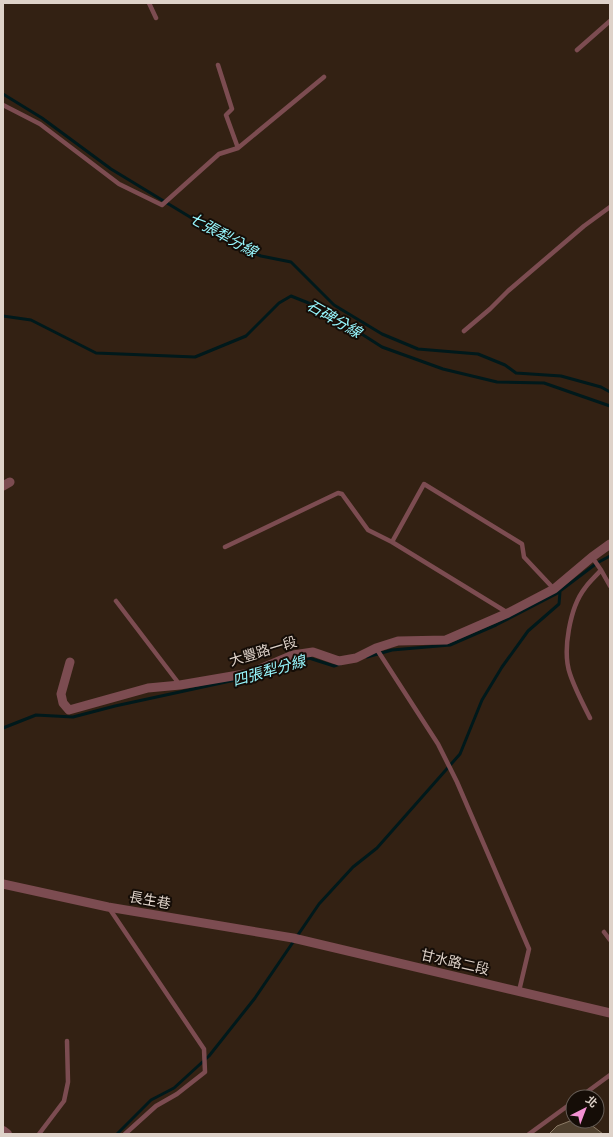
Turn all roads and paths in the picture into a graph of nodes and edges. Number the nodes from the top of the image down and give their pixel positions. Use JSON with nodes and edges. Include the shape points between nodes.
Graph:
{"nodes":[{"id":1,"x":150,"y":3,"type":"edge"},
{"id":2,"x":156,"y":18,"type":"dead end"},
{"id":3,"x":610,"y":21,"type":"edge"},
{"id":4,"x":577,"y":50,"type":"dead end"},
{"id":5,"x":218,"y":65,"type":"dead end"},
{"id":6,"x":324,"y":77,"type":"dead end"},
{"id":7,"x":3,"y":105,"type":"edge"},
{"id":8,"x":238,"y":148,"type":"junction"},
{"id":9,"x":610,"y":207,"type":"edge"},
{"id":10,"x":464,"y":331,"type":"dead end"},
{"id":11,"x":392,"y":542,"type":"junction"},
{"id":12,"x":610,"y":544,"type":"edge"},
{"id":13,"x":225,"y":547,"type":"dead end"},
{"id":14,"x":592,"y":557,"type":"junction"},
{"id":15,"x":601,"y":570,"type":"junction"},
{"id":16,"x":610,"y":586,"type":"edge"},
{"id":17,"x":554,"y":589,"type":"junction"},
{"id":18,"x":116,"y":601,"type":"dead end"},
{"id":19,"x":508,"y":613,"type":"junction"},
{"id":20,"x":376,"y":648,"type":"junction"},
{"id":21,"x":70,"y":662,"type":"dead end"},
{"id":22,"x":180,"y":685,"type":"junction"},
{"id":23,"x":590,"y":718,"type":"dead end"},
{"id":24,"x":3,"y":884,"type":"edge"},
{"id":25,"x":108,"y":907,"type":"junction"},
{"id":26,"x":604,"y":932,"type":"dead end"},
{"id":27,"x":293,"y":938,"type":"joint"},
{"id":28,"x":610,"y":940,"type":"edge"},
{"id":29,"x":519,"y":991,"type":"junction"},
{"id":30,"x":610,"y":1013,"type":"edge"},
{"id":31,"x":67,"y":1041,"type":"dead end"},
{"id":32,"x":610,"y":1075,"type":"edge"},
{"id":33,"x":591,"y":1089,"type":"edge"},
{"id":34,"x":565,"y":1108,"type":"edge"},
{"id":35,"x":3,"y":1130,"type":"edge"},
{"id":36,"x":7,"y":1134,"type":"edge"},
{"id":37,"x":39,"y":1134,"type":"edge"},
{"id":38,"x":125,"y":1134,"type":"edge"},
{"id":39,"x":529,"y":1134,"type":"edge"}],
"edges":[{"from":1,"to":2,"type":"lane"},
{"from":3,"to":4,"type":"lane"},
{"from":5,"to":8,"type":"lane","via":[[232,109],[226,115]]},
{"from":6,"to":8,"type":"lane"},
{"from":7,"to":8,"type":"lane","via":[[40,124],[119,184],[162,205],[219,154]]},
{"from":9,"to":10,"type":"lane","via":[[584,226]]},
{"from":11,"to":13,"type":"lane","via":[[368,530],[342,494],[338,493]]},
{"from":11,"to":17,"type":"lane","via":[[424,484],[522,544],[524,557]]},
{"from":11,"to":19,"type":"lane"},
{"from":12,"to":14,"type":"street","name":"大豐路一段"},
{"from":14,"to":15,"type":"lane"},
{"from":14,"to":17,"type":"street","name":"大豐路一段"},
{"from":15,"to":16,"type":"lane"},
{"from":15,"to":23,"type":"lane","via":[[584,589],[574,608],[566,654],[569,673]]},
{"from":17,"to":19,"type":"street","name":"大豐路一段"},
{"from":18,"to":22,"type":"lane"},
{"from":19,"to":20,"type":"street","name":"大豐路一段","via":[[446,640],[398,641]]},
{"from":20,"to":22,"type":"street","name":"大豐路一段","via":[[356,658],[339,661],[313,652],[293,655],[250,673]]},
{"from":20,"to":29,"type":"lane","via":[[438,744],[529,949]]},
{"from":21,"to":22,"type":"street","name":"大豐路一段","via":[[61,694],[63,703],[69,710],[148,688]]},
{"from":24,"to":25,"type":"street","name":"長生巷"},
{"from":25,"to":27,"type":"street","name":"長生巷"},
{"from":25,"to":38,"type":"lane","via":[[204,1049],[205,1072],[177,1094],[156,1106]]},
{"from":26,"to":28,"type":"lane"},
{"from":27,"to":29,"type":"street","name":"甘水路二段"},
{"from":29,"to":30,"type":"street","name":"甘水路二段"},
{"from":31,"to":37,"type":"lane","via":[[68,1082],[64,1101]]},
{"from":32,"to":33,"type":"lane"},
{"from":34,"to":39,"type":"lane"},
{"from":35,"to":36,"type":"street"}]}
